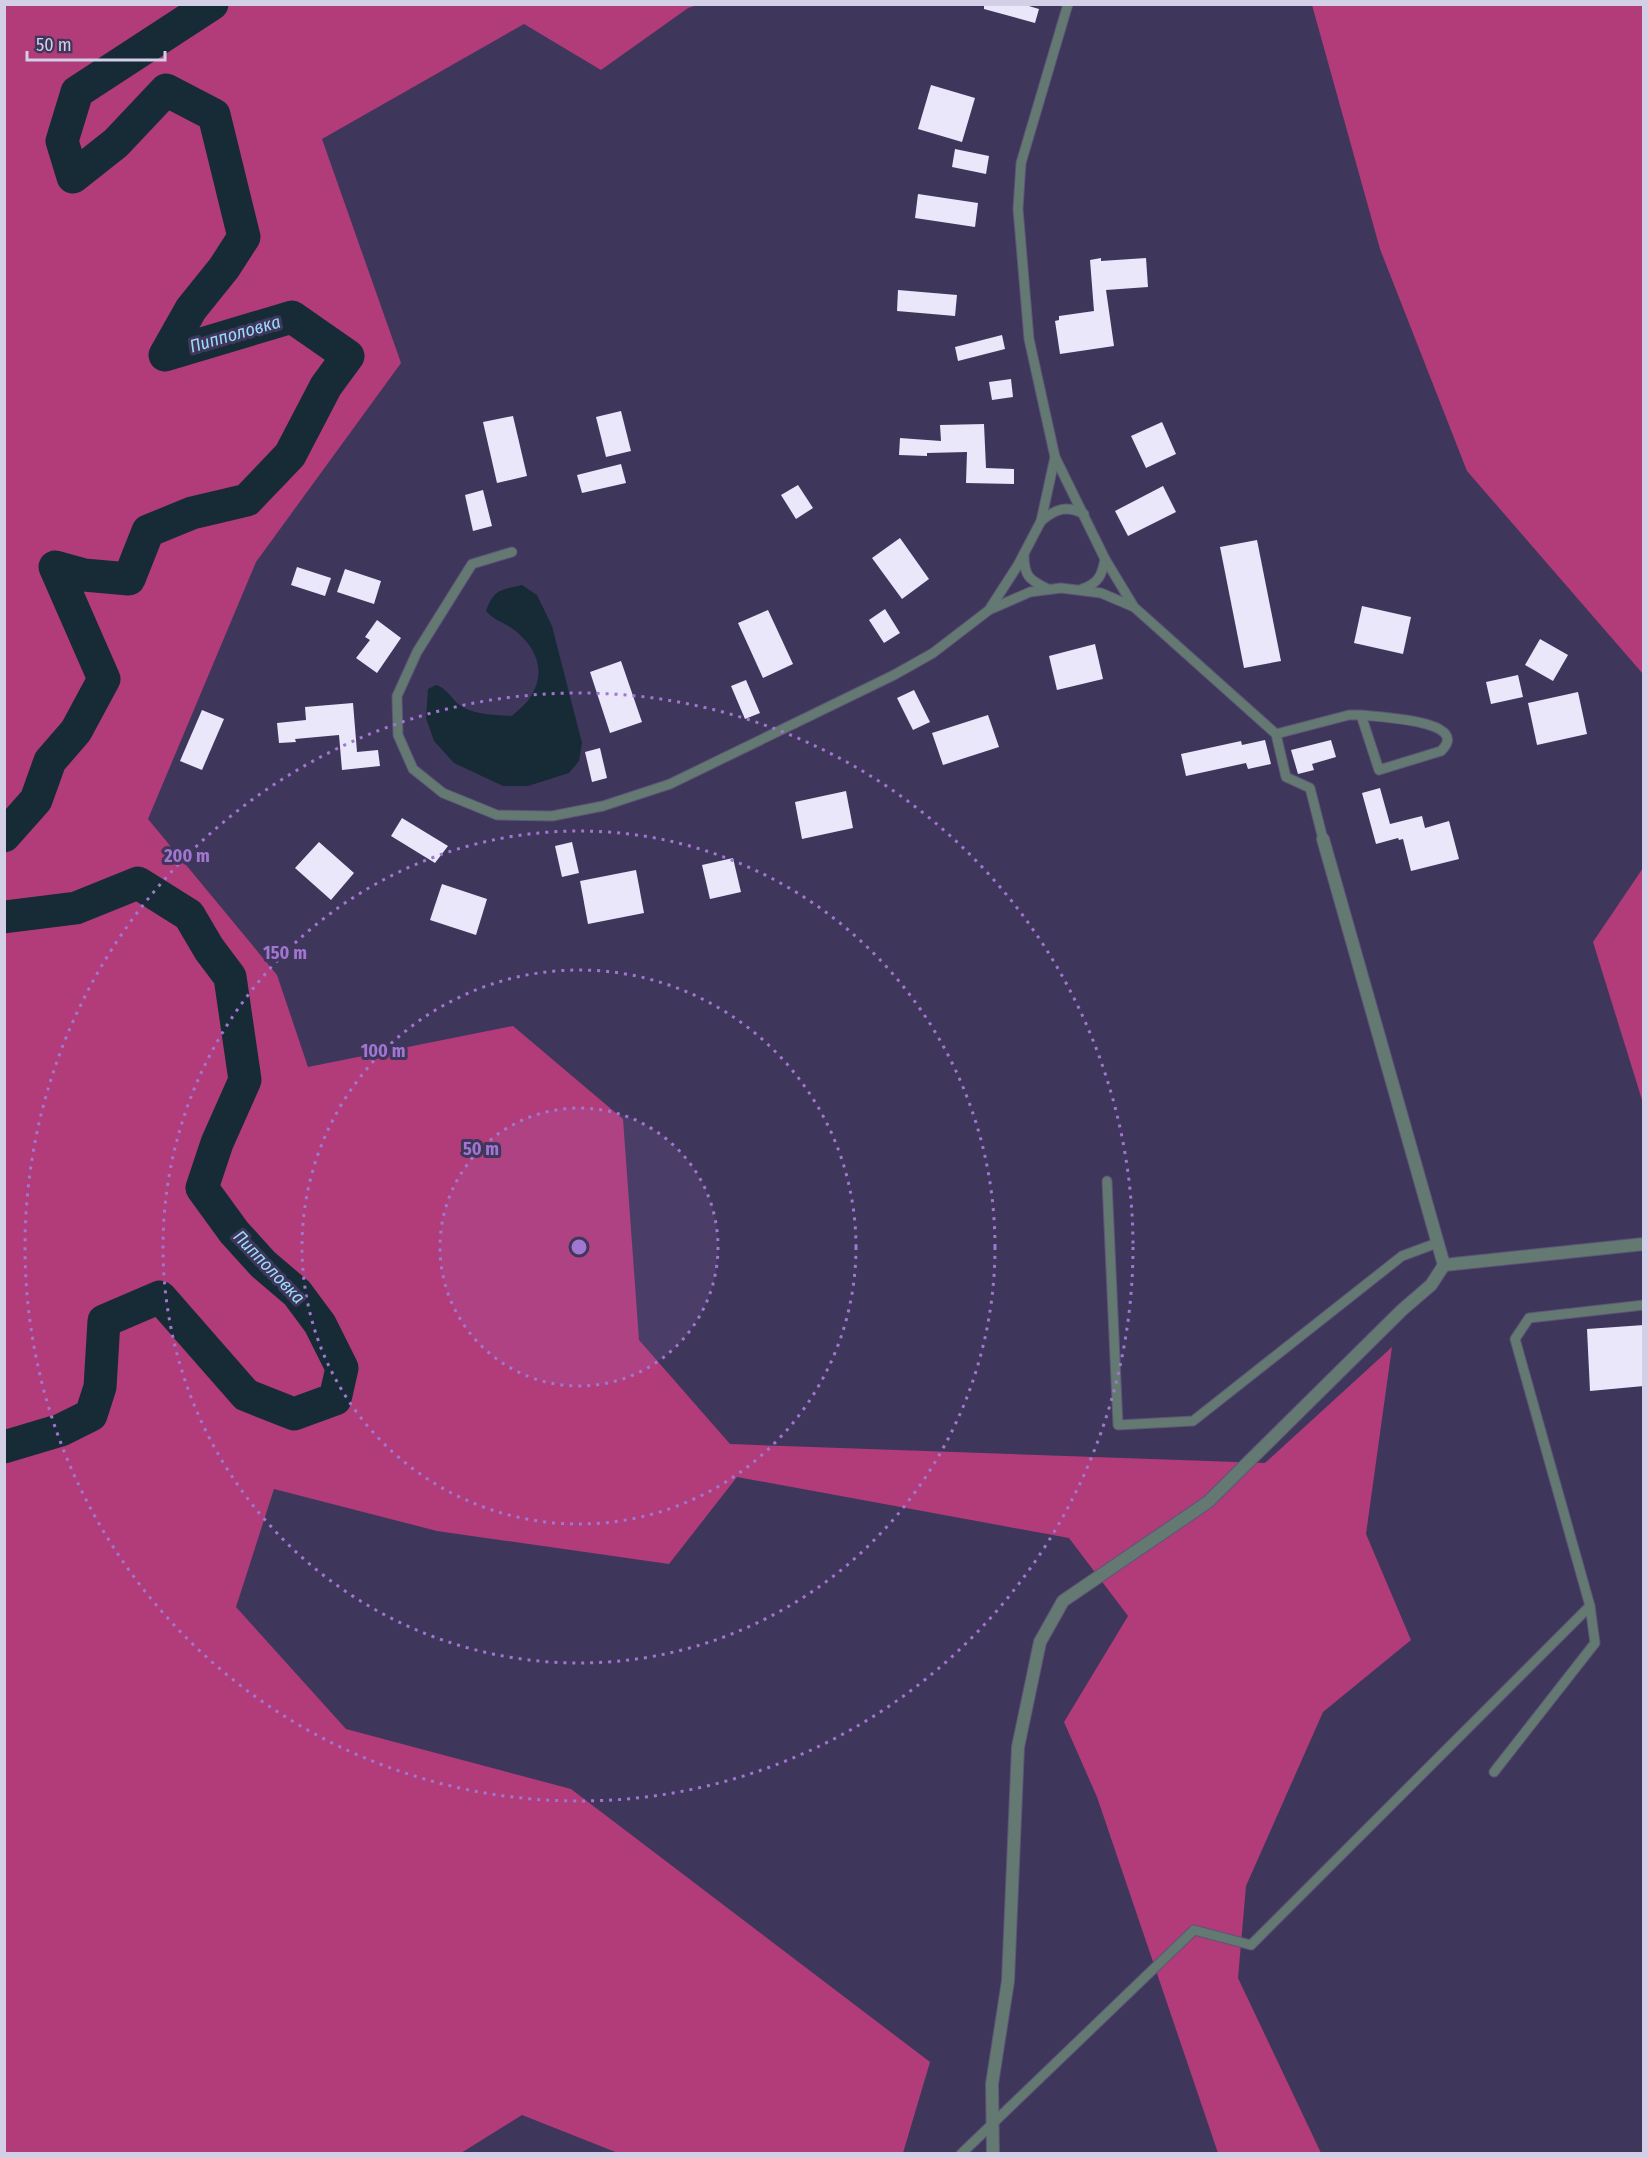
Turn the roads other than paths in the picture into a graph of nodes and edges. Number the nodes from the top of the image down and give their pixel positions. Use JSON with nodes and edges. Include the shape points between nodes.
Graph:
{"nodes":[{"id":1,"x":1068,"y":4,"type":"edge"},
{"id":2,"x":1055,"y":457,"type":"junction"},
{"id":3,"x":1084,"y":514,"type":"junction"},
{"id":4,"x":1041,"y":521,"type":"junction"},
{"id":5,"x":512,"y":552,"type":"dead end"},
{"id":6,"x":1024,"y":553,"type":"junction"},
{"id":7,"x":1105,"y":559,"type":"junction"},
{"id":8,"x":1049,"y":589,"type":"junction"},
{"id":9,"x":1080,"y":590,"type":"junction"},
{"id":10,"x":1134,"y":607,"type":"junction"},
{"id":11,"x":989,"y":610,"type":"junction"},
{"id":12,"x":1361,"y":715,"type":"junction"},
{"id":13,"x":1276,"y":734,"type":"junction"},
{"id":14,"x":1323,"y":839,"type":"joint"},
{"id":15,"x":1107,"y":1181,"type":"dead end"},
{"id":16,"x":1437,"y":1243,"type":"junction"},
{"id":17,"x":1644,"y":1244,"type":"edge"},
{"id":18,"x":1444,"y":1266,"type":"junction"},
{"id":19,"x":1644,"y":1305,"type":"edge"},
{"id":20,"x":1590,"y":1606,"type":"junction"},
{"id":21,"x":1494,"y":1772,"type":"dead end"},
{"id":22,"x":993,"y":2124,"type":"junction"},
{"id":23,"x":962,"y":2154,"type":"edge"},
{"id":24,"x":993,"y":2154,"type":"edge"}],
"edges":[{"from":1,"to":2,"type":"lane","via":[[1020,163],[1018,209],[1029,339]]},
{"from":2,"to":3,"type":"lane"},
{"from":2,"to":4,"type":"lane"},
{"from":3,"to":4,"type":"lane","via":[[1060,508]]},
{"from":3,"to":7,"type":"lane"},
{"from":4,"to":6,"type":"lane"},
{"from":5,"to":11,"type":"lane","via":[[472,564],[417,652],[397,696],[398,735],[413,769],[443,793],[497,815],[552,816],[603,806],[670,784],[933,654]]},
{"from":6,"to":8,"type":"lane","via":[[1024,569],[1029,579]]},
{"from":6,"to":11,"type":"lane"},
{"from":7,"to":9,"type":"lane","via":[[1102,576]]},
{"from":7,"to":10,"type":"lane"},
{"from":8,"to":9,"type":"lane"},
{"from":8,"to":11,"type":"lane","via":[[1030,592]]},
{"from":9,"to":10,"type":"lane","via":[[1101,593]]},
{"from":10,"to":13,"type":"lane"},
{"from":12,"to":12,"type":"lane","via":[[1379,770],[1441,751],[1446,746],[1444,732],[1433,724]]},
{"from":12,"to":13,"type":"lane","via":[[1349,714]]},
{"from":13,"to":14,"type":"lane","via":[[1286,777],[1310,788]]},
{"from":14,"to":16,"type":"street"},
{"from":15,"to":16,"type":"lane","via":[[1118,1425],[1193,1421],[1402,1256]]},
{"from":16,"to":18,"type":"street"},
{"from":17,"to":18,"type":"street"},
{"from":18,"to":22,"type":"street","via":[[1431,1285],[1208,1502],[1063,1601],[1040,1642],[1018,1747],[1008,1981],[992,2084]]},
{"from":19,"to":20,"type":"lane","via":[[1529,1318],[1515,1339]]},
{"from":20,"to":21,"type":"lane","via":[[1595,1643]]},
{"from":20,"to":22,"type":"lane","via":[[1251,1944],[1194,1930]]},
{"from":22,"to":23,"type":"lane"},
{"from":22,"to":24,"type":"street"}]}
